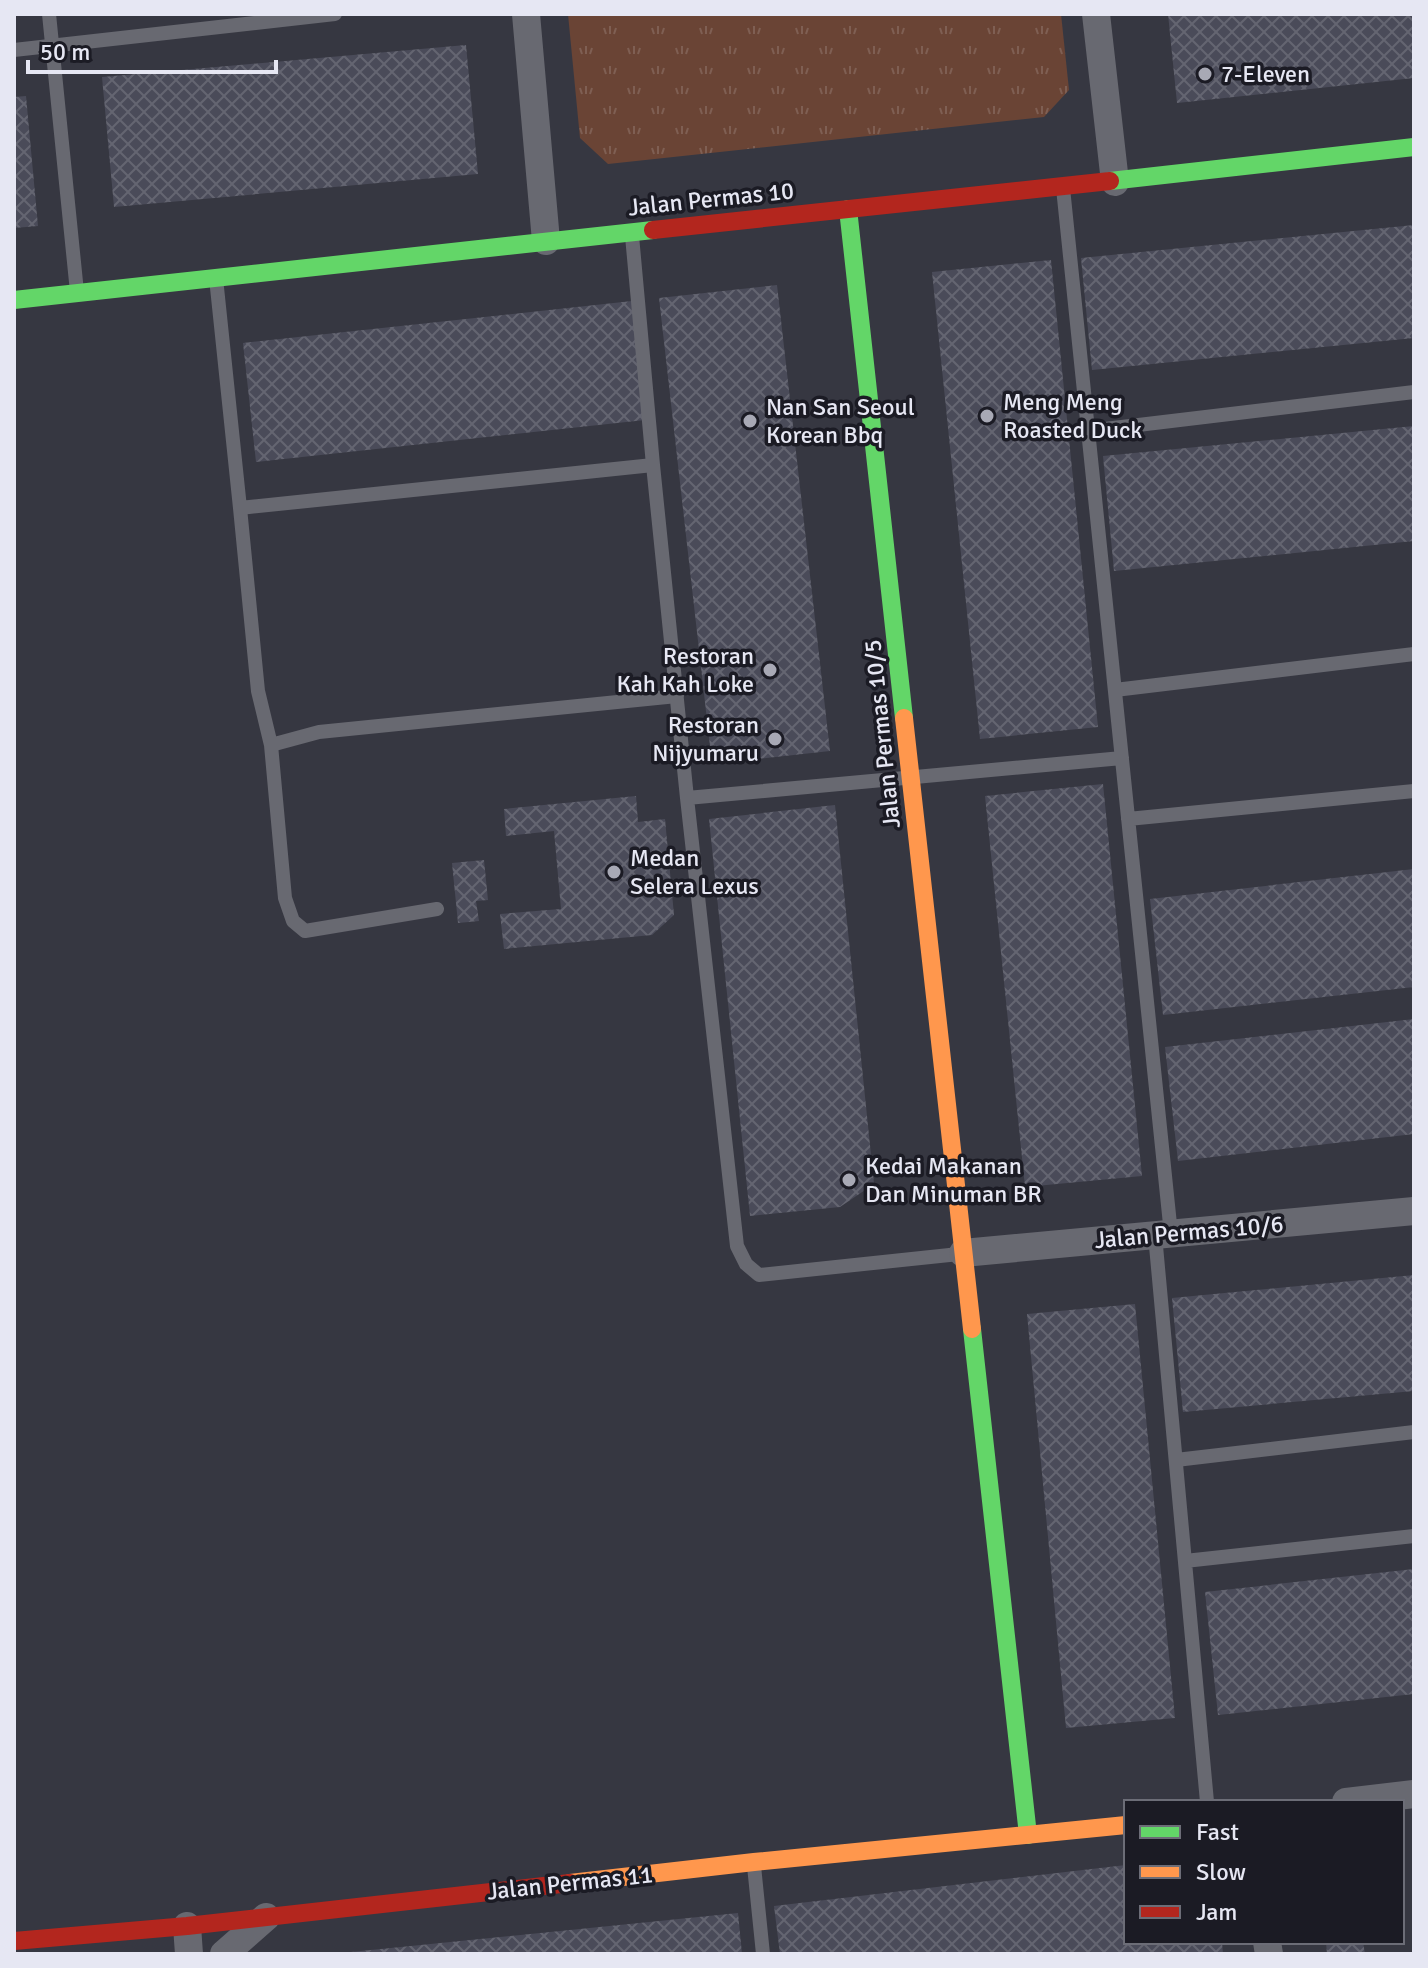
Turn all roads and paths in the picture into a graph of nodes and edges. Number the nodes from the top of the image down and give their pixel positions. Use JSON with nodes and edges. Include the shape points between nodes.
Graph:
{"nodes":[{"id":1,"x":49,"y":14,"type":"edge"},
{"id":2,"x":335,"y":14,"type":"edge"},
{"id":3,"x":526,"y":14,"type":"edge"},
{"id":4,"x":1096,"y":14,"type":"edge"},
{"id":5,"x":52,"y":45,"type":"junction"},
{"id":6,"x":14,"y":50,"type":"edge"},
{"id":7,"x":1414,"y":147,"type":"edge"},
{"id":8,"x":1115,"y":182,"type":"junction"},
{"id":9,"x":1063,"y":187,"type":"junction"},
{"id":10,"x":848,"y":209,"type":"junction"},
{"id":11,"x":632,"y":232,"type":"junction"},
{"id":12,"x":546,"y":241,"type":"junction"},
{"id":13,"x":216,"y":278,"type":"junction"},
{"id":14,"x":77,"y":293,"type":"junction"},
{"id":15,"x":14,"y":300,"type":"edge"},
{"id":16,"x":1414,"y":392,"type":"edge"},
{"id":17,"x":1088,"y":431,"type":"junction"},
{"id":18,"x":653,"y":465,"type":"junction"},
{"id":19,"x":240,"y":508,"type":"junction"},
{"id":20,"x":1414,"y":654,"type":"edge"},
{"id":21,"x":1115,"y":690,"type":"junction"},
{"id":22,"x":677,"y":696,"type":"junction"},
{"id":23,"x":271,"y":745,"type":"junction"},
{"id":24,"x":1122,"y":758,"type":"junction"},
{"id":25,"x":911,"y":778,"type":"junction"},
{"id":26,"x":1414,"y":791,"type":"edge"},
{"id":27,"x":687,"y":798,"type":"junction"},
{"id":28,"x":1128,"y":819,"type":"junction"},
{"id":29,"x":437,"y":909,"type":"dead end"},
{"id":30,"x":1414,"y":1211,"type":"edge"},
{"id":31,"x":1163,"y":1235,"type":"junction"},
{"id":32,"x":963,"y":1253,"type":"junction"},
{"id":33,"x":1414,"y":1432,"type":"edge"},
{"id":34,"x":1176,"y":1460,"type":"junction"},
{"id":35,"x":1414,"y":1536,"type":"edge"},
{"id":36,"x":1185,"y":1561,"type":"junction"},
{"id":37,"x":1414,"y":1794,"type":"edge"},
{"id":38,"x":1207,"y":1800,"type":"edge"},
{"id":39,"x":1363,"y":1800,"type":"edge"},
{"id":40,"x":1124,"y":1825,"type":"edge"},
{"id":41,"x":1028,"y":1835,"type":"junction"},
{"id":42,"x":754,"y":1862,"type":"junction"},
{"id":43,"x":266,"y":1917,"type":"junction"},
{"id":44,"x":187,"y":1926,"type":"junction"},
{"id":45,"x":110,"y":1933,"type":"junction"},
{"id":46,"x":14,"y":1941,"type":"edge"},
{"id":47,"x":146,"y":1954,"type":"edge"},
{"id":48,"x":189,"y":1954,"type":"edge"},
{"id":49,"x":224,"y":1954,"type":"edge"},
{"id":50,"x":763,"y":1954,"type":"edge"}],
"edges":[{"from":1,"to":5,"type":"lane"},
{"from":2,"to":5,"type":"lane"},
{"from":3,"to":12,"type":"street"},
{"from":4,"to":8,"type":"street"},
{"from":5,"to":6,"type":"lane"},
{"from":5,"to":14,"type":"lane"},
{"from":7,"to":8,"type":"street","name":"Jalan Permas 10"},
{"from":8,"to":9,"type":"street","name":"Jalan Permas 10"},
{"from":9,"to":10,"type":"street","name":"Jalan Permas 10"},
{"from":9,"to":17,"type":"lane"},
{"from":10,"to":11,"type":"street","name":"Jalan Permas 10"},
{"from":10,"to":25,"type":"street","name":"Jalan Permas 10/5"},
{"from":11,"to":12,"type":"street","name":"Jalan Permas 10"},
{"from":11,"to":18,"type":"lane"},
{"from":12,"to":13,"type":"street","name":"Jalan Permas 10"},
{"from":13,"to":14,"type":"street","name":"Jalan Permas 10"},
{"from":13,"to":19,"type":"lane"},
{"from":14,"to":15,"type":"street","name":"Jalan Permas 10"},
{"from":16,"to":17,"type":"lane"},
{"from":17,"to":21,"type":"lane"},
{"from":18,"to":19,"type":"lane"},
{"from":18,"to":22,"type":"lane"},
{"from":19,"to":23,"type":"lane","via":[[258,691]]},
{"from":20,"to":21,"type":"lane"},
{"from":21,"to":24,"type":"lane"},
{"from":22,"to":23,"type":"lane","via":[[319,732]]},
{"from":22,"to":27,"type":"lane"},
{"from":23,"to":29,"type":"lane","via":[[285,898],[293,921],[305,931]]},
{"from":24,"to":25,"type":"lane"},
{"from":24,"to":28,"type":"lane"},
{"from":25,"to":27,"type":"lane"},
{"from":25,"to":32,"type":"street","name":"Jalan Permas 10/5"},
{"from":26,"to":28,"type":"lane"},
{"from":27,"to":32,"type":"lane","via":[[737,1246],[746,1264],[759,1275]]},
{"from":28,"to":31,"type":"lane"},
{"from":30,"to":31,"type":"street","name":"Jalan Permas 10/6"},
{"from":31,"to":32,"type":"street","name":"Jalan Permas 10/6"},
{"from":31,"to":34,"type":"lane"},
{"from":32,"to":41,"type":"street","name":"Jalan Permas 10/5"},
{"from":33,"to":34,"type":"lane"},
{"from":34,"to":36,"type":"lane"},
{"from":35,"to":36,"type":"lane"},
{"from":36,"to":38,"type":"lane"},
{"from":37,"to":39,"type":"street"},
{"from":40,"to":41,"type":"street","name":"Jalan Permas 11"},
{"from":41,"to":42,"type":"street","name":"Jalan Permas 11"},
{"from":42,"to":43,"type":"street","name":"Jalan Permas 11"},
{"from":42,"to":50,"type":"lane"},
{"from":43,"to":44,"type":"street","name":"Jalan Permas 11"},
{"from":43,"to":49,"type":"street"},
{"from":44,"to":45,"type":"street","name":"Jalan Permas 11"},
{"from":44,"to":48,"type":"street"},
{"from":45,"to":46,"type":"street","name":"Jalan Permas 11"},
{"from":45,"to":47,"type":"street"}]}
